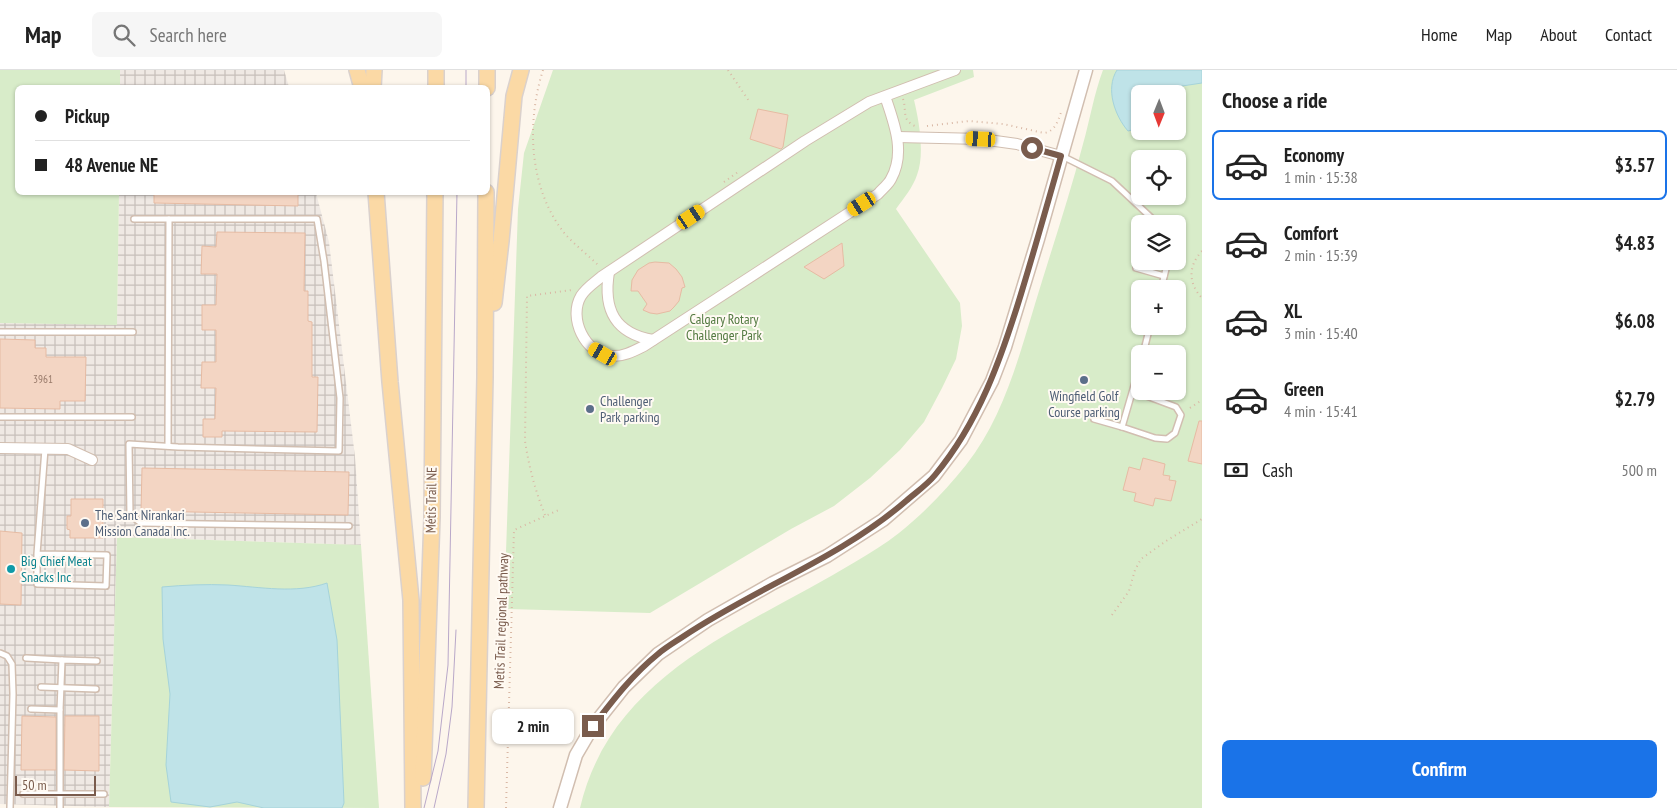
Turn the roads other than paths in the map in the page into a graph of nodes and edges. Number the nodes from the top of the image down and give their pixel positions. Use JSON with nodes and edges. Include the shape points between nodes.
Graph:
{"nodes":[{"id":1,"x":357,"y":70,"type":"edge"},
{"id":2,"x":374,"y":70,"type":"edge"},
{"id":3,"x":436,"y":70,"type":"edge"},
{"id":4,"x":487,"y":70,"type":"edge"},
{"id":5,"x":521,"y":70,"type":"edge"},
{"id":6,"x":955,"y":70,"type":"edge"},
{"id":7,"x":1086,"y":70,"type":"edge"},
{"id":8,"x":361,"y":85,"type":"edge"},
{"id":9,"x":373,"y":85,"type":"edge"},
{"id":10,"x":436,"y":85,"type":"edge"},
{"id":11,"x":487,"y":85,"type":"edge"},
{"id":12,"x":885,"y":96,"type":"junction"},
{"id":13,"x":898,"y":137,"type":"junction"},
{"id":14,"x":1061,"y":156,"type":"junction"},
{"id":15,"x":376,"y":195,"type":"edge"},
{"id":16,"x":434,"y":195,"type":"edge"},
{"id":17,"x":486,"y":195,"type":"edge"},
{"id":18,"x":1148,"y":215,"type":"edge"},
{"id":19,"x":134,"y":219,"type":"dead end"},
{"id":20,"x":169,"y":219,"type":"junction"},
{"id":21,"x":604,"y":269,"type":"junction"},
{"id":22,"x":1143,"y":270,"type":"edge"},
{"id":23,"x":1166,"y":270,"type":"edge"},
{"id":24,"x":1164,"y":276,"type":"junction"},
{"id":25,"x":1163,"y":280,"type":"edge"},
{"id":26,"x":0,"y":332,"type":"edge"},
{"id":27,"x":133,"y":332,"type":"dead end"},
{"id":28,"x":653,"y":340,"type":"junction"},
{"id":29,"x":485,"y":377,"type":"junction"},
{"id":30,"x":1131,"y":398,"type":"edge"},
{"id":31,"x":1157,"y":400,"type":"edge"},
{"id":32,"x":0,"y":417,"type":"edge"},
{"id":33,"x":132,"y":417,"type":"dead end"},
{"id":34,"x":1094,"y":419,"type":"dead end"},
{"id":35,"x":1122,"y":427,"type":"junction"},
{"id":36,"x":168,"y":446,"type":"junction"},
{"id":37,"x":0,"y":448,"type":"edge"},
{"id":38,"x":45,"y":448,"type":"junction"},
{"id":39,"x":92,"y":460,"type":"dead end"},
{"id":40,"x":349,"y":526,"type":"dead end"},
{"id":41,"x":37,"y":554,"type":"junction"},
{"id":42,"x":0,"y":653,"type":"edge"},
{"id":43,"x":26,"y":658,"type":"dead end"},
{"id":44,"x":62,"y":660,"type":"junction"},
{"id":45,"x":97,"y":661,"type":"dead end"},
{"id":46,"x":41,"y":687,"type":"dead end"},
{"id":47,"x":61,"y":688,"type":"junction"},
{"id":48,"x":419,"y":688,"type":"junction"},
{"id":49,"x":96,"y":689,"type":"dead end"},
{"id":50,"x":31,"y":709,"type":"dead end"},
{"id":51,"x":60,"y":710,"type":"junction"},
{"id":52,"x":23,"y":794,"type":"dead end"},
{"id":53,"x":60,"y":794,"type":"junction"},
{"id":54,"x":104,"y":794,"type":"dead end"},
{"id":55,"x":10,"y":808,"type":"edge"},
{"id":56,"x":60,"y":808,"type":"edge"},
{"id":57,"x":413,"y":808,"type":"edge"},
{"id":58,"x":422,"y":808,"type":"edge"},
{"id":59,"x":476,"y":808,"type":"edge"},
{"id":60,"x":560,"y":808,"type":"edge"}],
"edges":[{"from":1,"to":8,"type":"main road"},
{"from":2,"to":9,"type":"main road"},
{"from":3,"to":10,"type":"main road"},
{"from":4,"to":11,"type":"main road"},
{"from":5,"to":29,"type":"main road","via":[[514,96]]},
{"from":6,"to":12,"type":"street"},
{"from":7,"to":14,"type":"street"},
{"from":12,"to":13,"type":"street"},
{"from":12,"to":21,"type":"street","via":[[869,102],[805,141]]},
{"from":13,"to":14,"type":"street","via":[[981,139],[1017,144]]},
{"from":13,"to":28,"type":"street","via":[[896,168],[878,194]]},
{"from":14,"to":18,"type":"lane","via":[[1112,181]]},
{"from":14,"to":60,"type":"street","via":[[992,382],[961,440],[934,476],[883,520],[827,556],[708,620],[658,654],[624,686],[593,726],[576,755]]},
{"from":15,"to":48,"type":"main road"},
{"from":16,"to":48,"type":"main road","name":"Métis Trail NE","via":[[432,517]]},
{"from":17,"to":29,"type":"main road"},
{"from":19,"to":20,"type":"lane"},
{"from":20,"to":36,"type":"lane"},
{"from":20,"to":36,"type":"lane","via":[[316,219],[340,398],[339,451]]},
{"from":21,"to":28,"type":"street","via":[[612,314],[626,331]]},
{"from":21,"to":28,"type":"street","via":[[580,297],[576,310],[583,336],[593,349],[612,356],[632,352]]},
{"from":22,"to":24,"type":"lane"},
{"from":23,"to":24,"type":"lane"},
{"from":24,"to":25,"type":"lane"},
{"from":26,"to":27,"type":"lane"},
{"from":29,"to":59,"type":"main road"},
{"from":30,"to":35,"type":"lane"},
{"from":31,"to":35,"type":"lane","via":[[1176,407],[1180,415],[1175,433],[1167,439],[1155,438]]},
{"from":32,"to":33,"type":"lane"},
{"from":34,"to":35,"type":"lane"},
{"from":36,"to":40,"type":"lane","via":[[129,444],[130,515],[141,523]]},
{"from":37,"to":38,"type":"street"},
{"from":38,"to":39,"type":"street","via":[[68,449]]},
{"from":38,"to":41,"type":"lane"},
{"from":41,"to":41,"type":"lane","via":[[37,584],[106,586],[107,555]]},
{"from":42,"to":55,"type":"lane","via":[[7,656],[12,664]]},
{"from":43,"to":44,"type":"lane"},
{"from":44,"to":45,"type":"lane"},
{"from":44,"to":47,"type":"lane"},
{"from":46,"to":47,"type":"lane"},
{"from":47,"to":49,"type":"lane"},
{"from":47,"to":51,"type":"lane"},
{"from":48,"to":57,"type":"main road"},
{"from":48,"to":58,"type":"main road","name":"Métis Trail NE"},
{"from":50,"to":51,"type":"lane"},
{"from":51,"to":53,"type":"lane"},
{"from":52,"to":53,"type":"lane"},
{"from":53,"to":54,"type":"lane"},
{"from":53,"to":56,"type":"lane"}]}
